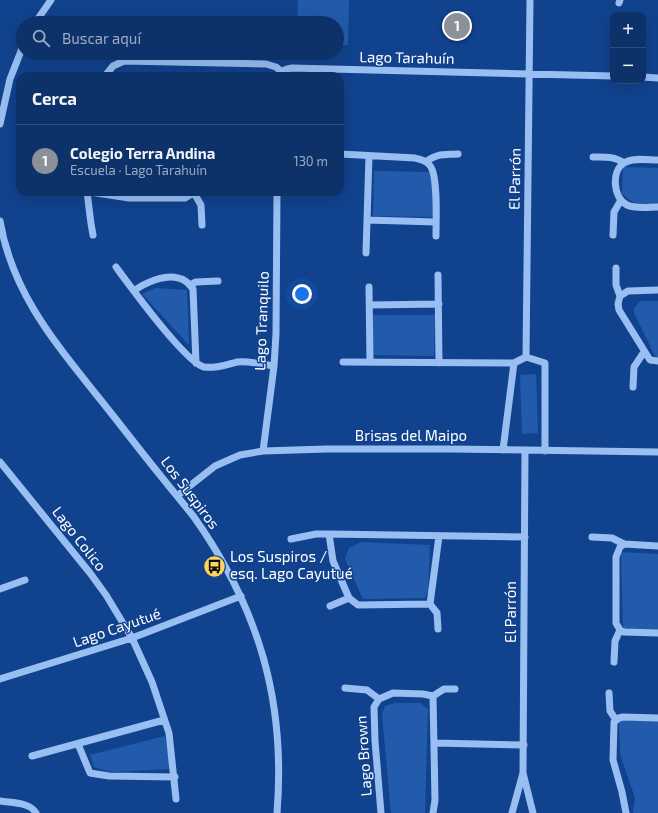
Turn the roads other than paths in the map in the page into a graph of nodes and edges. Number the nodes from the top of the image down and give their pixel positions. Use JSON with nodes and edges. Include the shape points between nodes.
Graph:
{"nodes":[{"id":1,"x":51,"y":0,"type":"edge"},
{"id":2,"x":530,"y":0,"type":"edge"},
{"id":3,"x":40,"y":16,"type":"edge"},
{"id":4,"x":17,"y":60,"type":"edge"},
{"id":5,"x":108,"y":72,"type":"edge"},
{"id":6,"x":280,"y":72,"type":"edge"},
{"id":7,"x":283,"y":72,"type":"edge"},
{"id":8,"x":529,"y":74,"type":"junction"},
{"id":9,"x":610,"y":76,"type":"edge"},
{"id":10,"x":646,"y":77,"type":"edge"},
{"id":11,"x":658,"y":78,"type":"edge"},
{"id":12,"x":0,"y":124,"type":"edge"},
{"id":13,"x":344,"y":154,"type":"edge"},
{"id":14,"x":458,"y":154,"type":"dead end"},
{"id":15,"x":369,"y":156,"type":"junction"},
{"id":16,"x":593,"y":157,"type":"dead end"},
{"id":17,"x":658,"y":160,"type":"edge"},
{"id":18,"x":426,"y":162,"type":"junction"},
{"id":19,"x":624,"y":163,"type":"junction"},
{"id":20,"x":88,"y":196,"type":"edge"},
{"id":21,"x":116,"y":196,"type":"edge"},
{"id":22,"x":188,"y":196,"type":"edge"},
{"id":23,"x":196,"y":196,"type":"edge"},
{"id":24,"x":277,"y":196,"type":"edge"},
{"id":25,"x":621,"y":200,"type":"junction"},
{"id":26,"x":658,"y":207,"type":"edge"},
{"id":27,"x":367,"y":220,"type":"junction"},
{"id":28,"x":0,"y":221,"type":"edge"},
{"id":29,"x":436,"y":222,"type":"junction"},
{"id":30,"x":202,"y":225,"type":"dead end"},
{"id":31,"x":93,"y":235,"type":"dead end"},
{"id":32,"x":612,"y":235,"type":"dead end"},
{"id":33,"x":436,"y":236,"type":"dead end"},
{"id":34,"x":366,"y":253,"type":"dead end"},
{"id":35,"x":116,"y":267,"type":"dead end"},
{"id":36,"x":616,"y":268,"type":"dead end"},
{"id":37,"x":438,"y":275,"type":"dead end"},
{"id":38,"x":218,"y":281,"type":"dead end"},
{"id":39,"x":190,"y":285,"type":"junction"},
{"id":40,"x":369,"y":288,"type":"dead end"},
{"id":41,"x":658,"y":290,"type":"edge"},
{"id":42,"x":134,"y":291,"type":"junction"},
{"id":43,"x":620,"y":296,"type":"junction"},
{"id":44,"x":439,"y":304,"type":"junction"},
{"id":45,"x":370,"y":305,"type":"junction"},
{"id":46,"x":644,"y":352,"type":"junction"},
{"id":47,"x":526,"y":357,"type":"junction"},
{"id":48,"x":658,"y":361,"type":"edge"},
{"id":49,"x":343,"y":362,"type":"dead end"},
{"id":50,"x":370,"y":362,"type":"junction"},
{"id":51,"x":196,"y":363,"type":"junction"},
{"id":52,"x":439,"y":363,"type":"junction"},
{"id":53,"x":514,"y":363,"type":"junction"},
{"id":54,"x":274,"y":366,"type":"junction"},
{"id":55,"x":633,"y":387,"type":"dead end"},
{"id":56,"x":503,"y":450,"type":"junction"},
{"id":57,"x":263,"y":451,"type":"junction"},
{"id":58,"x":525,"y":451,"type":"junction"},
{"id":59,"x":545,"y":451,"type":"junction"},
{"id":60,"x":658,"y":452,"type":"edge"},
{"id":61,"x":0,"y":462,"type":"edge"},
{"id":62,"x":177,"y":496,"type":"junction"},
{"id":63,"x":329,"y":534,"type":"junction"},
{"id":64,"x":439,"y":536,"type":"junction"},
{"id":65,"x":525,"y":537,"type":"junction"},
{"id":66,"x":592,"y":537,"type":"dead end"},
{"id":67,"x":291,"y":539,"type":"dead end"},
{"id":68,"x":624,"y":544,"type":"junction"},
{"id":69,"x":658,"y":546,"type":"edge"},
{"id":70,"x":26,"y":580,"type":"dead end"},
{"id":71,"x":0,"y":589,"type":"edge"},
{"id":72,"x":241,"y":596,"type":"junction"},
{"id":73,"x":349,"y":598,"type":"junction"},
{"id":74,"x":430,"y":604,"type":"junction"},
{"id":75,"x":330,"y":606,"type":"dead end"},
{"id":76,"x":438,"y":629,"type":"dead end"},
{"id":77,"x":620,"y":630,"type":"junction"},
{"id":78,"x":658,"y":633,"type":"edge"},
{"id":79,"x":132,"y":638,"type":"junction"},
{"id":80,"x":614,"y":662,"type":"dead end"},
{"id":81,"x":0,"y":680,"type":"edge"},
{"id":82,"x":345,"y":688,"type":"dead end"},
{"id":83,"x":455,"y":689,"type":"dead end"},
{"id":84,"x":609,"y":693,"type":"dead end"},
{"id":85,"x":433,"y":696,"type":"junction"},
{"id":86,"x":379,"y":699,"type":"junction"},
{"id":87,"x":658,"y":718,"type":"edge"},
{"id":88,"x":164,"y":720,"type":"junction"},
{"id":89,"x":616,"y":720,"type":"junction"},
{"id":90,"x":434,"y":743,"type":"junction"},
{"id":91,"x":78,"y":744,"type":"junction"},
{"id":92,"x":524,"y":745,"type":"junction"},
{"id":93,"x":32,"y":756,"type":"dead end"},
{"id":94,"x":524,"y":773,"type":"junction"},
{"id":95,"x":174,"y":777,"type":"junction"},
{"id":96,"x":176,"y":799,"type":"dead end"},
{"id":97,"x":0,"y":801,"type":"edge"},
{"id":98,"x":36,"y":813,"type":"edge"},
{"id":99,"x":277,"y":813,"type":"edge"},
{"id":100,"x":382,"y":813,"type":"edge"},
{"id":101,"x":433,"y":813,"type":"edge"},
{"id":102,"x":512,"y":813,"type":"edge"},
{"id":103,"x":533,"y":813,"type":"edge"},
{"id":104,"x":626,"y":813,"type":"edge"}],
"edges":[{"from":1,"to":3,"type":"street"},
{"from":2,"to":8,"type":"street","name":"El Parrón"},
{"from":4,"to":12,"type":"street","via":[[10,79]]},
{"from":5,"to":6,"type":"street","name":"Lago Tarahuín","via":[[117,64],[132,61],[266,64],[276,67]]},
{"from":7,"to":8,"type":"street","name":"Lago Tarahuín","via":[[287,68],[292,68]]},
{"from":8,"to":9,"type":"street","name":"Lago Tarahuín"},
{"from":8,"to":47,"type":"street","name":"El Parrón"},
{"from":10,"to":11,"type":"street"},
{"from":13,"to":15,"type":"street"},
{"from":14,"to":18,"type":"street","via":[[440,155]]},
{"from":15,"to":18,"type":"street","via":[[415,158]]},
{"from":15,"to":27,"type":"street"},
{"from":16,"to":19,"type":"street","via":[[612,157]]},
{"from":17,"to":19,"type":"street","via":[[632,160]]},
{"from":18,"to":29,"type":"street","via":[[434,176]]},
{"from":19,"to":25,"type":"street","via":[[617,173],[616,192]]},
{"from":20,"to":31,"type":"street"},
{"from":21,"to":22,"type":"street"},
{"from":23,"to":30,"type":"street","via":[[201,205]]},
{"from":24,"to":54,"type":"street","name":"Lago Tranquilo"},
{"from":25,"to":26,"type":"street","via":[[628,205]]},
{"from":25,"to":32,"type":"street","via":[[614,212]]},
{"from":27,"to":29,"type":"street"},
{"from":27,"to":34,"type":"street"},
{"from":28,"to":62,"type":"street","name":"Los Suspiros","via":[[15,275],[33,310],[67,358]]},
{"from":29,"to":33,"type":"street"},
{"from":35,"to":42,"type":"street"},
{"from":36,"to":43,"type":"street","via":[[616,285]]},
{"from":37,"to":44,"type":"street"},
{"from":38,"to":39,"type":"street","via":[[196,282]]},
{"from":39,"to":42,"type":"street","via":[[177,277],[158,279],[142,284]]},
{"from":39,"to":51,"type":"street","via":[[193,288]]},
{"from":40,"to":45,"type":"street"},
{"from":41,"to":43,"type":"street","via":[[628,291]]},
{"from":42,"to":51,"type":"street","via":[[160,325]]},
{"from":43,"to":46,"type":"street","via":[[619,310]]},
{"from":44,"to":45,"type":"street"},
{"from":44,"to":52,"type":"street"},
{"from":45,"to":50,"type":"street"},
{"from":46,"to":48,"type":"street","via":[[650,360]]},
{"from":46,"to":55,"type":"street","via":[[634,367]]},
{"from":47,"to":53,"type":"street"},
{"from":47,"to":59,"type":"street","via":[[545,363]]},
{"from":49,"to":50,"type":"street"},
{"from":50,"to":52,"type":"street"},
{"from":51,"to":54,"type":"street","via":[[213,367],[238,362]]},
{"from":52,"to":53,"type":"street"},
{"from":53,"to":56,"type":"street"},
{"from":54,"to":57,"type":"street","name":"Lago Tranquilo"},
{"from":56,"to":57,"type":"street","name":"Brisas del Maipo"},
{"from":56,"to":58,"type":"street","name":"Brisas del Maipo"},
{"from":57,"to":62,"type":"street","name":"Brisas del Maipo","via":[[240,455],[215,466]]},
{"from":58,"to":59,"type":"street","name":"Brisas del Maipo"},
{"from":58,"to":65,"type":"street","name":"El Parrón"},
{"from":59,"to":60,"type":"street","name":"Brisas del Maipo"},
{"from":61,"to":79,"type":"street","name":"Lago Colico","via":[[90,572]]},
{"from":62,"to":72,"type":"street","name":"Los Suspiros","via":[[207,536]]},
{"from":63,"to":64,"type":"street"},
{"from":63,"to":67,"type":"street"},
{"from":63,"to":73,"type":"street","via":[[333,561]]},
{"from":64,"to":65,"type":"street"},
{"from":64,"to":74,"type":"street"},
{"from":65,"to":92,"type":"street","name":"El Parrón"},
{"from":66,"to":68,"type":"street","via":[[612,538]]},
{"from":68,"to":69,"type":"street"},
{"from":68,"to":77,"type":"street","via":[[616,557],[616,623]]},
{"from":70,"to":71,"type":"street"},
{"from":72,"to":79,"type":"street","name":"Lago Cayutué"},
{"from":72,"to":99,"type":"street","name":"Los Suspiros","via":[[259,642],[275,710],[279,765]]},
{"from":73,"to":74,"type":"street","via":[[358,605]]},
{"from":73,"to":75,"type":"street"},
{"from":74,"to":76,"type":"street","via":[[438,613]]},
{"from":77,"to":78,"type":"street","via":[[628,633]]},
{"from":77,"to":80,"type":"street","via":[[615,641]]},
{"from":79,"to":81,"type":"street","name":"Lago Cayutué"},
{"from":79,"to":88,"type":"street","name":"Lago Colico","via":[[152,682]]},
{"from":82,"to":86,"type":"street","name":"Lago Brown","via":[[367,690]]},
{"from":83,"to":85,"type":"street","name":"Lago Brown","via":[[444,689]]},
{"from":84,"to":89,"type":"street","via":[[610,711]]},
{"from":85,"to":86,"type":"street","name":"Lago Brown","via":[[393,693]]},
{"from":85,"to":90,"type":"street"},
{"from":86,"to":100,"type":"street","name":"Lago Brown","via":[[374,707]]},
{"from":87,"to":89,"type":"street","via":[[623,717]]},
{"from":88,"to":91,"type":"street"},
{"from":88,"to":95,"type":"street","name":"Lago Colico","via":[[169,733]]},
{"from":89,"to":104,"type":"street","via":[[613,726],[612,760]]},
{"from":90,"to":92,"type":"street"},
{"from":90,"to":101,"type":"street"},
{"from":91,"to":93,"type":"street"},
{"from":91,"to":95,"type":"street","via":[[90,773]]},
{"from":92,"to":94,"type":"street","name":"El Parrón"},
{"from":94,"to":102,"type":"street","name":"El Parrón"},
{"from":94,"to":103,"type":"street","name":"El Parrón"},
{"from":95,"to":96,"type":"street","name":"Lago Colico"},
{"from":97,"to":98,"type":"street","via":[[21,804]]}]}
